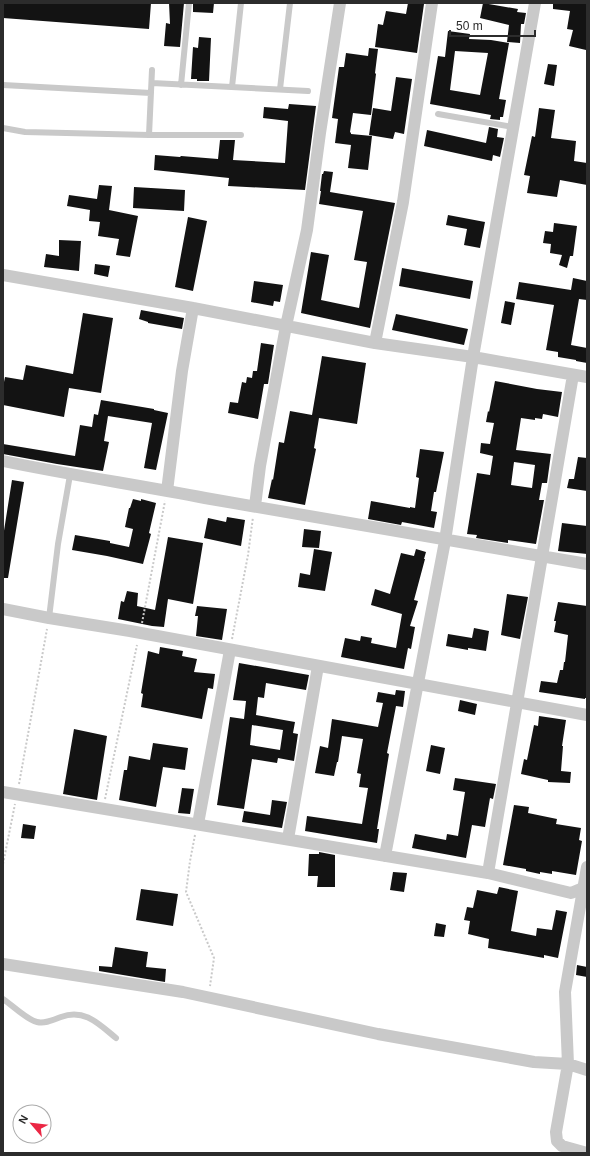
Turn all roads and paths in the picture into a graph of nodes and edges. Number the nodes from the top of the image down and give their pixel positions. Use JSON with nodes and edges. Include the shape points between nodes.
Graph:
{"nodes":[{"id":1,"x":189,"y":3,"type":"edge"},
{"id":2,"x":241,"y":3,"type":"edge"},
{"id":3,"x":290,"y":3,"type":"edge"},
{"id":4,"x":340,"y":3,"type":"edge"},
{"id":5,"x":432,"y":3,"type":"edge"},
{"id":6,"x":535,"y":3,"type":"edge"},
{"id":7,"x":152,"y":70,"type":"dead end"},
{"id":8,"x":152,"y":83,"type":"junction"},
{"id":9,"x":3,"y":85,"type":"edge"},
{"id":10,"x":181,"y":85,"type":"junction"},
{"id":11,"x":232,"y":87,"type":"junction"},
{"id":12,"x":280,"y":89,"type":"junction"},
{"id":13,"x":308,"y":91,"type":"dead end"},
{"id":14,"x":151,"y":93,"type":"junction"},
{"id":15,"x":438,"y":114,"type":"dead end"},
{"id":16,"x":513,"y":126,"type":"junction"},
{"id":17,"x":3,"y":128,"type":"edge"},
{"id":18,"x":149,"y":135,"type":"junction"},
{"id":19,"x":241,"y":135,"type":"dead end"},
{"id":20,"x":3,"y":275,"type":"edge"},
{"id":21,"x":193,"y":308,"type":"junction"},
{"id":22,"x":286,"y":326,"type":"junction"},
{"id":23,"x":376,"y":343,"type":"junction"},
{"id":24,"x":473,"y":357,"type":"junction"},
{"id":25,"x":573,"y":375,"type":"junction"},
{"id":26,"x":587,"y":377,"type":"edge"},
{"id":27,"x":3,"y":461,"type":"edge"},
{"id":28,"x":70,"y":475,"type":"junction"},
{"id":29,"x":167,"y":491,"type":"junction"},
{"id":30,"x":255,"y":506,"type":"junction"},
{"id":31,"x":444,"y":540,"type":"junction"},
{"id":32,"x":542,"y":557,"type":"junction"},
{"id":33,"x":587,"y":564,"type":"edge"},
{"id":34,"x":3,"y":608,"type":"edge"},
{"id":35,"x":49,"y":618,"type":"junction"},
{"id":36,"x":140,"y":633,"type":"junction"},
{"id":37,"x":230,"y":650,"type":"junction"},
{"id":38,"x":318,"y":666,"type":"junction"},
{"id":39,"x":417,"y":684,"type":"junction"},
{"id":40,"x":517,"y":702,"type":"junction"},
{"id":41,"x":587,"y":715,"type":"edge"},
{"id":42,"x":3,"y":792,"type":"edge"},
{"id":43,"x":17,"y":794,"type":"junction"},
{"id":44,"x":104,"y":808,"type":"junction"},
{"id":45,"x":198,"y":824,"type":"junction"},
{"id":46,"x":288,"y":839,"type":"junction"},
{"id":47,"x":385,"y":856,"type":"junction"},
{"id":48,"x":3,"y":864,"type":"edge"},
{"id":49,"x":587,"y":867,"type":"edge"},
{"id":50,"x":488,"y":873,"type":"junction"},
{"id":51,"x":583,"y":888,"type":"junction"},
{"id":52,"x":3,"y":964,"type":"edge"},
{"id":53,"x":209,"y":997,"type":"junction"},
{"id":54,"x":3,"y":999,"type":"edge"},
{"id":55,"x":116,"y":1038,"type":"dead end"},
{"id":56,"x":568,"y":1064,"type":"junction"},
{"id":57,"x":587,"y":1070,"type":"edge"},
{"id":58,"x":587,"y":1152,"type":"edge"}],
"edges":[{"from":1,"to":10,"type":"lane"},
{"from":2,"to":11,"type":"lane"},
{"from":3,"to":12,"type":"lane"},
{"from":4,"to":22,"type":"street","via":[[307,230]]},
{"from":5,"to":23,"type":"street","via":[[403,202]]},
{"from":6,"to":16,"type":"street"},
{"from":7,"to":8,"type":"lane"},
{"from":8,"to":10,"type":"lane"},
{"from":8,"to":14,"type":"lane"},
{"from":9,"to":14,"type":"lane"},
{"from":10,"to":11,"type":"lane"},
{"from":11,"to":12,"type":"lane"},
{"from":12,"to":13,"type":"lane"},
{"from":14,"to":18,"type":"lane"},
{"from":15,"to":16,"type":"lane"},
{"from":16,"to":24,"type":"street"},
{"from":17,"to":18,"type":"lane","via":[[25,132]]},
{"from":18,"to":19,"type":"lane"},
{"from":20,"to":21,"type":"street"},
{"from":21,"to":22,"type":"street"},
{"from":21,"to":29,"type":"street","via":[[182,371]]},
{"from":22,"to":23,"type":"street"},
{"from":22,"to":30,"type":"street"},
{"from":23,"to":24,"type":"street"},
{"from":24,"to":25,"type":"street"},
{"from":24,"to":31,"type":"street"},
{"from":25,"to":26,"type":"street"},
{"from":25,"to":32,"type":"street"},
{"from":27,"to":28,"type":"street"},
{"from":28,"to":29,"type":"street"},
{"from":28,"to":35,"type":"lane"},
{"from":29,"to":30,"type":"street"},
{"from":29,"to":36,"type":"path"},
{"from":30,"to":31,"type":"street"},
{"from":30,"to":37,"type":"path"},
{"from":31,"to":32,"type":"street"},
{"from":31,"to":39,"type":"street"},
{"from":32,"to":33,"type":"street"},
{"from":32,"to":40,"type":"street"},
{"from":34,"to":35,"type":"street"},
{"from":35,"to":36,"type":"street"},
{"from":35,"to":43,"type":"path"},
{"from":36,"to":37,"type":"street"},
{"from":36,"to":44,"type":"path"},
{"from":37,"to":38,"type":"street"},
{"from":37,"to":45,"type":"street"},
{"from":38,"to":39,"type":"street"},
{"from":38,"to":46,"type":"street"},
{"from":39,"to":40,"type":"street"},
{"from":39,"to":47,"type":"street"},
{"from":40,"to":41,"type":"street"},
{"from":40,"to":50,"type":"street"},
{"from":42,"to":43,"type":"street"},
{"from":43,"to":44,"type":"street"},
{"from":43,"to":48,"type":"path"},
{"from":44,"to":45,"type":"street"},
{"from":45,"to":46,"type":"street"},
{"from":45,"to":53,"type":"path","via":[[186,892],[214,958]]},
{"from":46,"to":47,"type":"street"},
{"from":47,"to":50,"type":"street"},
{"from":49,"to":51,"type":"street"},
{"from":50,"to":51,"type":"street","via":[[571,893]]},
{"from":51,"to":56,"type":"street","via":[[565,992]]},
{"from":52,"to":53,"type":"street"},
{"from":53,"to":56,"type":"street","via":[[378,1034],[534,1062]]},
{"from":54,"to":55,"type":"lane","via":[[36,1022],[67,1015],[83,1015]]},
{"from":56,"to":57,"type":"street"},
{"from":56,"to":58,"type":"street","via":[[556,1132],[557,1141],[562,1146]]}]}
